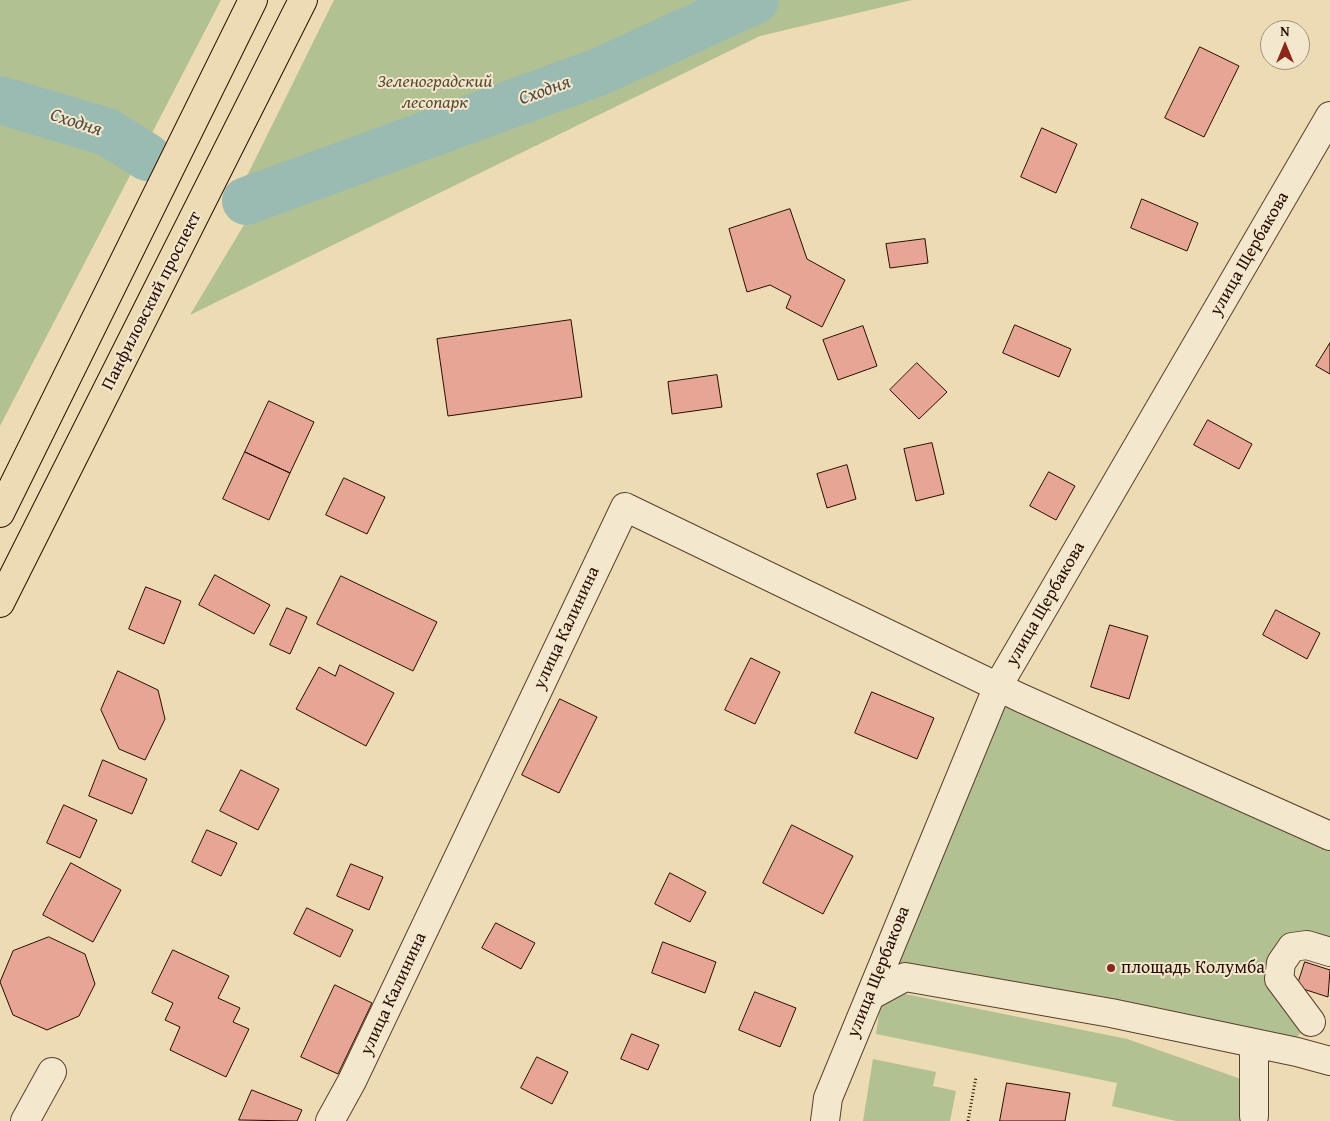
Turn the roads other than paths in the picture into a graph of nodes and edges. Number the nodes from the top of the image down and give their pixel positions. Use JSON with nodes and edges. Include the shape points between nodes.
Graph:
{"nodes":[{"id":1,"x":253,"y":0,"type":"edge"},
{"id":2,"x":303,"y":0,"type":"edge"},
{"id":3,"x":1330,"y":116,"type":"edge"},
{"id":4,"x":0,"y":513,"type":"edge"},
{"id":5,"x":0,"y":603,"type":"edge"},
{"id":6,"x":998,"y":686,"type":"junction"},
{"id":7,"x":1330,"y":836,"type":"edge"},
{"id":8,"x":1330,"y":952,"type":"edge"},
{"id":9,"x":870,"y":996,"type":"junction"},
{"id":10,"x":1320,"y":1017,"type":"edge"},
{"id":11,"x":1254,"y":1043,"type":"junction"},
{"id":12,"x":1297,"y":1052,"type":"junction"},
{"id":13,"x":1330,"y":1061,"type":"edge"},
{"id":14,"x":52,"y":1072,"type":"dead end"},
{"id":15,"x":1254,"y":1116,"type":"dead end"},
{"id":16,"x":25,"y":1121,"type":"edge"},
{"id":17,"x":330,"y":1121,"type":"edge"},
{"id":18,"x":825,"y":1121,"type":"edge"}],
"edges":[{"from":1,"to":4,"type":"main road"},
{"from":2,"to":5,"type":"main road","name":"Панфиловский проспект"},
{"from":3,"to":6,"type":"street","name":"улица Щербакова"},
{"from":6,"to":7,"type":"street"},
{"from":6,"to":9,"type":"street","name":"улица Щербакова"},
{"from":6,"to":17,"type":"street","name":"улица Калинина","via":[[625,507]]},
{"from":8,"to":10,"type":"street","via":[[1306,945],[1292,947],[1281,963],[1279,979],[1288,995]]},
{"from":9,"to":11,"type":"street","via":[[906,977],[1111,1013]]},
{"from":9,"to":18,"type":"street","name":"улица Щербакова","via":[[828,1098]]},
{"from":10,"to":12,"type":"street","via":[[1295,1039]]},
{"from":11,"to":12,"type":"street"},
{"from":11,"to":15,"type":"street"},
{"from":12,"to":13,"type":"street"},
{"from":14,"to":16,"type":"street"}]}
